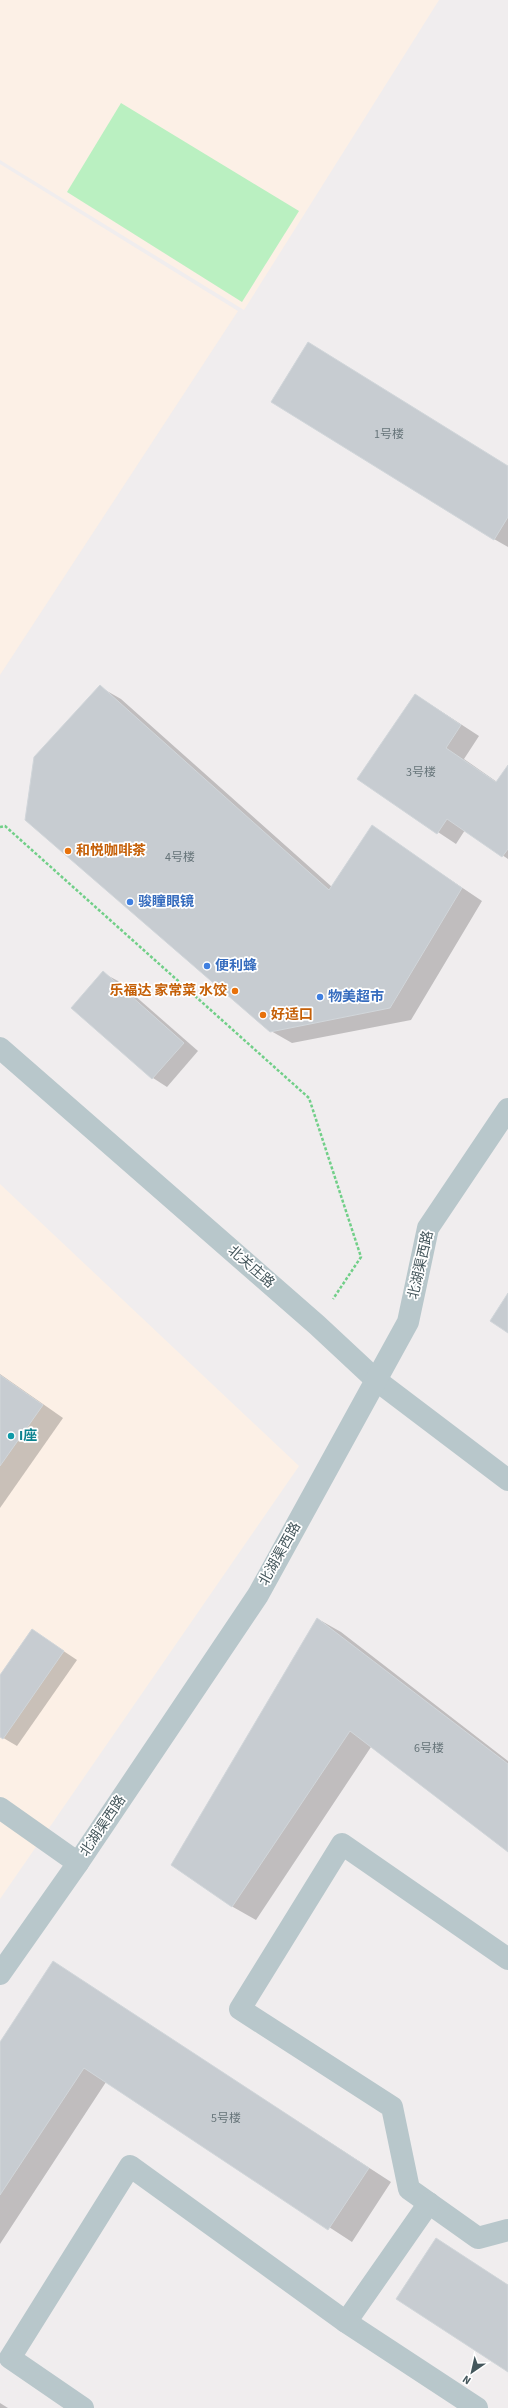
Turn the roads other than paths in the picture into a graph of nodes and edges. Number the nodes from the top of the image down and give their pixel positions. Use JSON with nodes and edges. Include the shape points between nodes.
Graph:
{"nodes":[{"id":1,"x":0,"y":1048,"type":"edge"},
{"id":2,"x":508,"y":1109,"type":"edge"},
{"id":3,"x":376,"y":1380,"type":"junction"},
{"id":4,"x":508,"y":1480,"type":"edge"},
{"id":5,"x":0,"y":1808,"type":"edge"},
{"id":6,"x":78,"y":1863,"type":"junction"},
{"id":7,"x":508,"y":1959,"type":"edge"},
{"id":8,"x":0,"y":1974,"type":"edge"},
{"id":9,"x":429,"y":2203,"type":"junction"},
{"id":10,"x":508,"y":2230,"type":"edge"},
{"id":11,"x":346,"y":2322,"type":"junction"},
{"id":12,"x":83,"y":2408,"type":"edge"},
{"id":13,"x":477,"y":2408,"type":"edge"}],
"edges":[{"from":1,"to":3,"type":"street","name":"北关庄路","via":[[317,1324]]},
{"from":2,"to":3,"type":"street","name":"北湖渠西路","via":[[428,1228],[408,1322]]},
{"from":3,"to":4,"type":"street","name":"北关庄路"},
{"from":3,"to":6,"type":"street","name":"北湖渠西路","via":[[258,1595]]},
{"from":5,"to":6,"type":"street"},
{"from":6,"to":8,"type":"street","name":"北湖渠西路"},
{"from":7,"to":9,"type":"street","via":[[342,1844],[240,2009],[392,2107],[410,2189]]},
{"from":9,"to":10,"type":"street","via":[[478,2238]]},
{"from":9,"to":11,"type":"street"},
{"from":11,"to":12,"type":"street","via":[[130,2166],[10,2358]]},
{"from":11,"to":13,"type":"street"}]}
